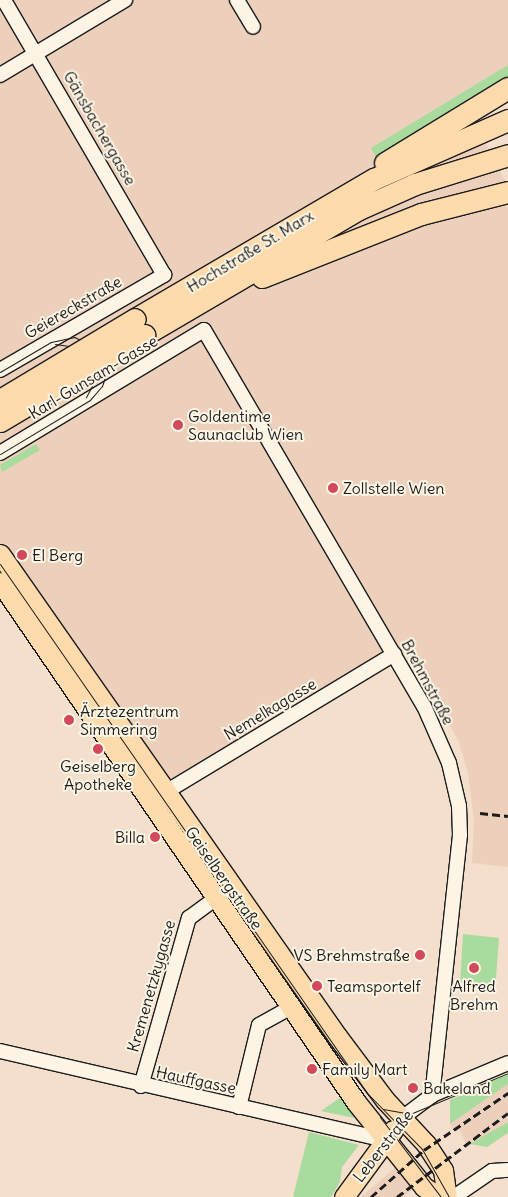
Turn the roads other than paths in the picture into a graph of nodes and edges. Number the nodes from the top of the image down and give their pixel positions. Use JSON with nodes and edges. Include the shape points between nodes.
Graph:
{"nodes":[{"id":1,"x":4,"y":0,"type":"edge"},
{"id":2,"x":125,"y":0,"type":"edge"},
{"id":3,"x":237,"y":0,"type":"edge"},
{"id":4,"x":253,"y":28,"type":"dead end"},
{"id":5,"x":36,"y":53,"type":"junction"},
{"id":6,"x":0,"y":75,"type":"edge"},
{"id":7,"x":508,"y":88,"type":"edge"},
{"id":8,"x":508,"y":120,"type":"edge"},
{"id":9,"x":508,"y":155,"type":"edge"},
{"id":10,"x":508,"y":192,"type":"edge"},
{"id":11,"x":342,"y":196,"type":"junction"},
{"id":12,"x":164,"y":275,"type":"joint"},
{"id":13,"x":199,"y":302,"type":"junction"},
{"id":14,"x":204,"y":330,"type":"joint"},
{"id":15,"x":0,"y":370,"type":"edge"},
{"id":16,"x":0,"y":400,"type":"edge"},
{"id":17,"x":0,"y":421,"type":"edge"},
{"id":18,"x":0,"y":453,"type":"edge"},
{"id":19,"x":0,"y":554,"type":"edge"},
{"id":20,"x":0,"y":582,"type":"edge"},
{"id":21,"x":394,"y":654,"type":"junction"},
{"id":22,"x":164,"y":792,"type":"junction"},
{"id":23,"x":224,"y":892,"type":"junction"},
{"id":24,"x":293,"y":1006,"type":"junction"},
{"id":25,"x":0,"y":1051,"type":"edge"},
{"id":26,"x":508,"y":1063,"type":"edge"},
{"id":27,"x":141,"y":1086,"type":"junction"},
{"id":28,"x":432,"y":1095,"type":"junction"},
{"id":29,"x":239,"y":1107,"type":"junction"},
{"id":30,"x":402,"y":1118,"type":"junction"},
{"id":31,"x":386,"y":1139,"type":"junction"},
{"id":32,"x":508,"y":1170,"type":"edge"},
{"id":33,"x":344,"y":1197,"type":"edge"},
{"id":34,"x":440,"y":1197,"type":"edge"},
{"id":35,"x":448,"y":1197,"type":"edge"},
{"id":36,"x":454,"y":1197,"type":"edge"}],
"edges":[{"from":1,"to":5,"type":"street","name":"Gänsbachergasse"},
{"from":2,"to":5,"type":"street"},
{"from":3,"to":4,"type":"street"},
{"from":5,"to":6,"type":"street"},
{"from":5,"to":12,"type":"street","name":"Gänsbachergasse"},
{"from":7,"to":11,"type":"highway","via":[[404,148]]},
{"from":8,"to":11,"type":"highway","name":"Hochstraße St. Marx","via":[[436,149]]},
{"from":9,"to":13,"type":"highway","name":"Hochstraße St. Marx","via":[[424,181],[359,209]]},
{"from":10,"to":13,"type":"highway","via":[[381,228]]},
{"from":11,"to":16,"type":"highway","name":"Hochstraße St. Marx","bridge":true},
{"from":12,"to":15,"type":"street","name":"Geiereckstraße"},
{"from":13,"to":17,"type":"highway","name":"Hochstraße St. Marx","bridge":true},
{"from":14,"to":18,"type":"street","name":"Karl-Gunsam-Gasse"},
{"from":14,"to":21,"type":"street","name":"Brehmstraße"},
{"from":19,"to":22,"type":"main road","name":"Geiselbergstraße"},
{"from":20,"to":23,"type":"main road","name":"Geiselbergstraße"},
{"from":21,"to":22,"type":"street","name":"Nemelkagasse"},
{"from":21,"to":28,"type":"street","name":"Brehmstraße","via":[[424,706],[449,763],[459,806]]},
{"from":22,"to":23,"type":"main road","name":"Geiselbergstraße"},
{"from":23,"to":24,"type":"main road","name":"Geiselbergstraße"},
{"from":23,"to":27,"type":"street","name":"Kremenetzkygasse","via":[[188,918]]},
{"from":23,"to":30,"type":"main road","name":"Geiselbergstraße"},
{"from":24,"to":29,"type":"street","via":[[259,1025]]},
{"from":24,"to":31,"type":"main road","name":"Geiselbergstraße","via":[[356,1102]]},
{"from":25,"to":27,"type":"street","name":"Hauffgasse"},
{"from":26,"to":28,"type":"street","name":"Leberstraße"},
{"from":27,"to":29,"type":"street","name":"Hauffgasse"},
{"from":28,"to":30,"type":"street","name":"Leberstraße"},
{"from":29,"to":31,"type":"street","name":"Hauffgasse"},
{"from":30,"to":31,"type":"main road","name":"Leberstraße"},
{"from":30,"to":35,"type":"main road","name":"Geiselbergstraße","via":[[439,1162]]},
{"from":31,"to":33,"type":"main road","name":"Leberstraße"},
{"from":31,"to":34,"type":"main road","name":"Geiselbergstraße","via":[[424,1187]]},
{"from":32,"to":36,"type":"street","via":[[492,1171]]}]}
